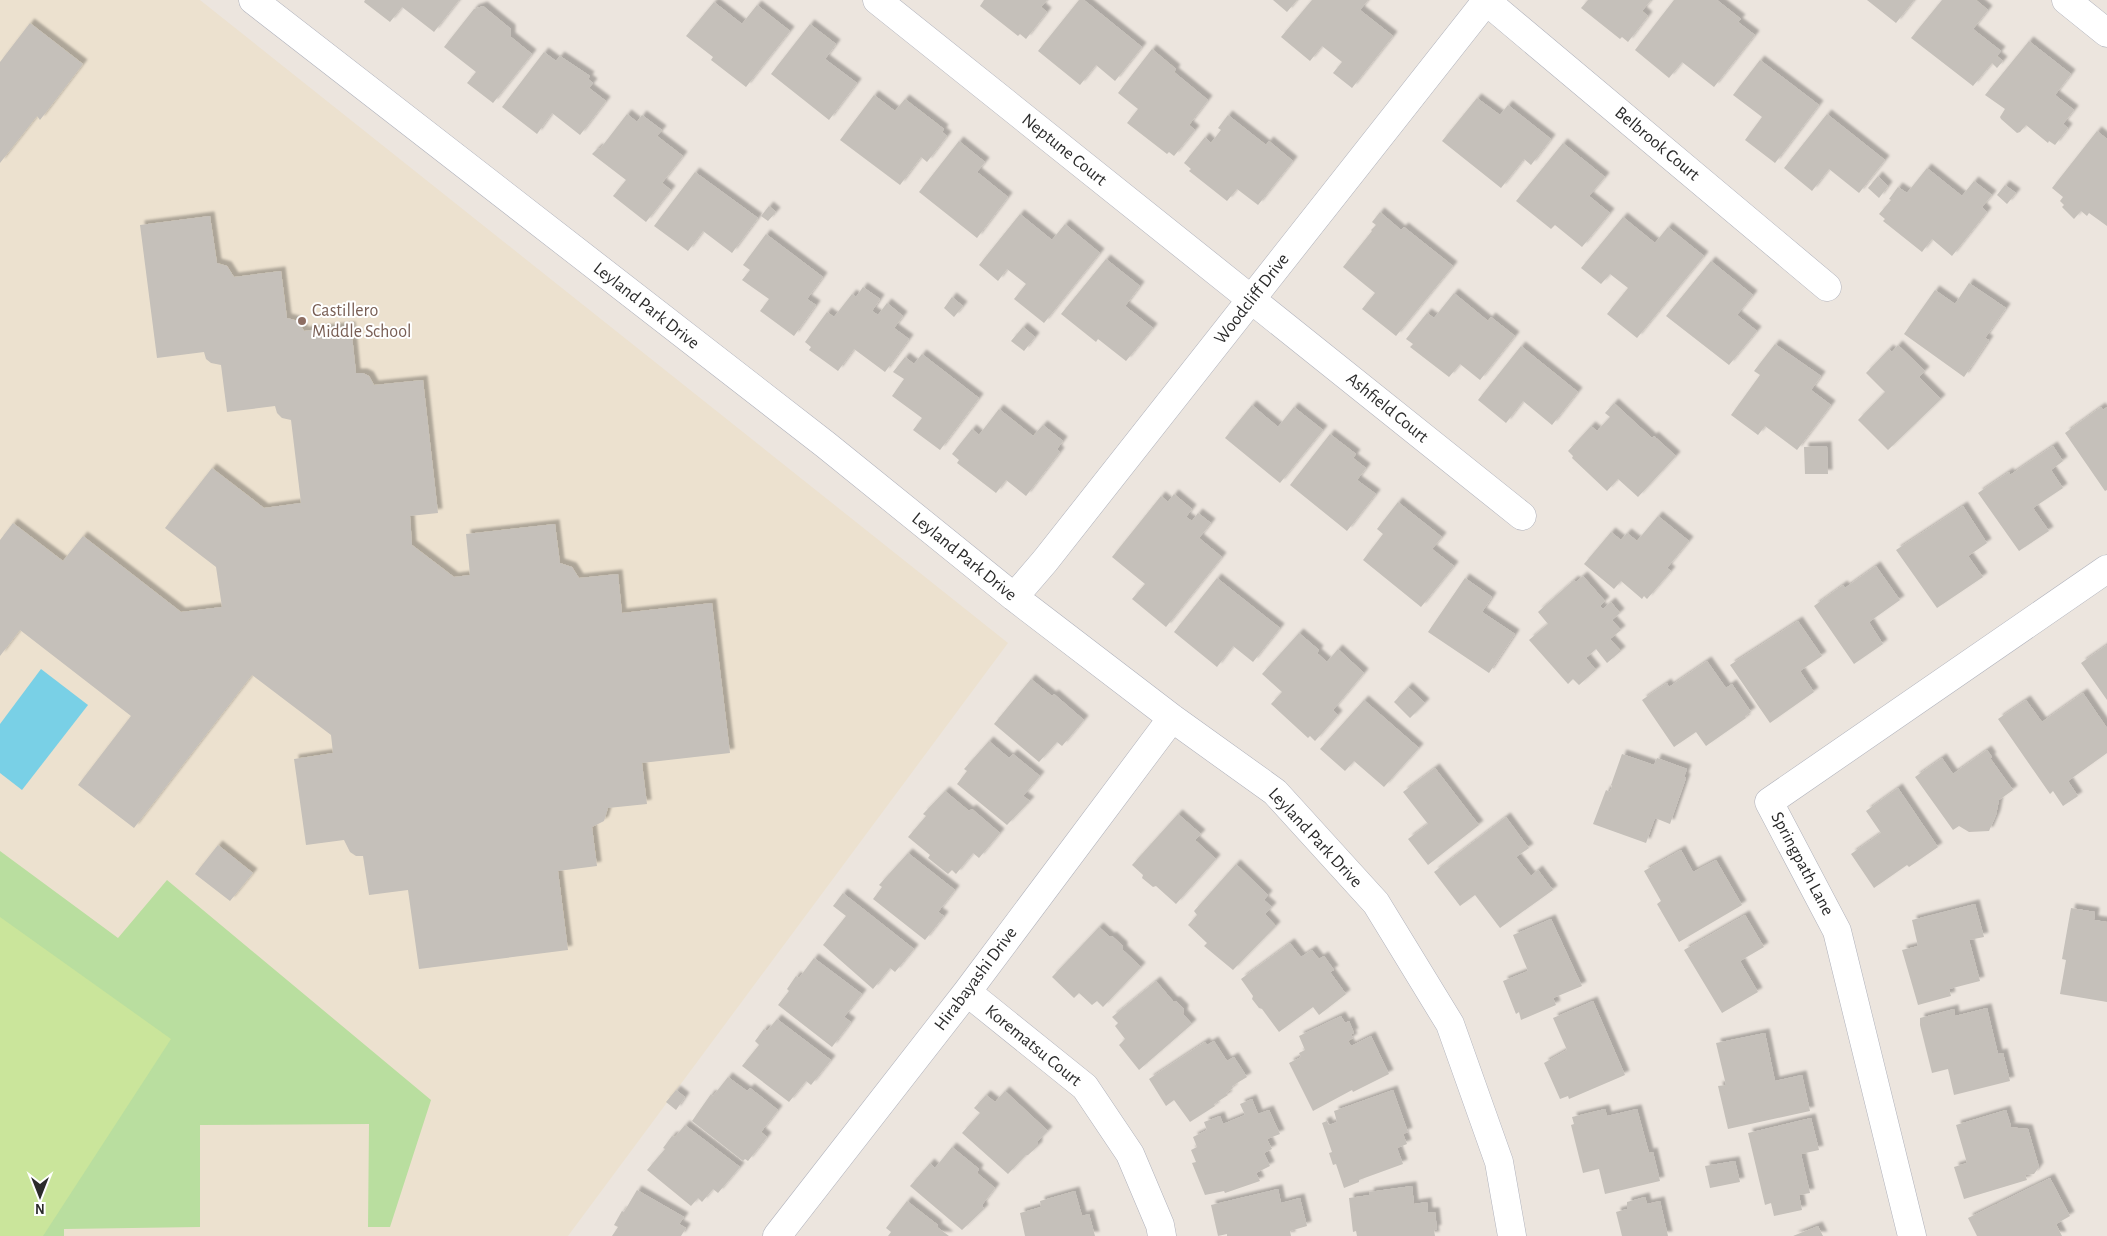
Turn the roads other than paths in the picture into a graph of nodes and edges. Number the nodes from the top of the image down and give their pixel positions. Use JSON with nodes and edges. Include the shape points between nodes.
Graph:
{"nodes":[{"id":1,"x":253,"y":0,"type":"edge"},
{"id":2,"x":877,"y":0,"type":"edge"},
{"id":3,"x":1486,"y":0,"type":"edge"},
{"id":4,"x":2066,"y":0,"type":"edge"},
{"id":5,"x":2107,"y":33,"type":"edge"},
{"id":6,"x":1827,"y":287,"type":"dead end"},
{"id":7,"x":1252,"y":299,"type":"junction"},
{"id":8,"x":1522,"y":516,"type":"dead end"},
{"id":9,"x":2107,"y":569,"type":"edge"},
{"id":10,"x":1014,"y":597,"type":"junction"},
{"id":11,"x":1172,"y":718,"type":"junction"},
{"id":12,"x":967,"y":992,"type":"junction"},
{"id":13,"x":777,"y":1236,"type":"edge"},
{"id":14,"x":1162,"y":1236,"type":"edge"},
{"id":15,"x":1512,"y":1236,"type":"edge"},
{"id":16,"x":1912,"y":1236,"type":"edge"}],
"edges":[{"from":1,"to":10,"type":"street","name":"Leyland Park Drive","via":[[826,445]]},
{"from":2,"to":7,"type":"street","name":"Neptune Court"},
{"from":3,"to":6,"type":"street","name":"Belbrook Court"},
{"from":3,"to":7,"type":"street","name":"Woodcliff Drive"},
{"from":4,"to":5,"type":"street"},
{"from":7,"to":8,"type":"street","name":"Ashfield Court"},
{"from":7,"to":10,"type":"street","name":"Woodcliff Drive"},
{"from":9,"to":16,"type":"street","name":"Springpath Lane","via":[[1769,802],[1837,931]]},
{"from":10,"to":11,"type":"street","name":"Leyland Park Drive"},
{"from":11,"to":12,"type":"street","name":"Hirabayashi Drive"},
{"from":11,"to":15,"type":"street","name":"Leyland Park Drive","via":[[1275,792],[1376,903],[1450,1024],[1499,1162]]},
{"from":12,"to":13,"type":"street","name":"Hirabayashi Drive"},
{"from":12,"to":14,"type":"street","name":"Korematsu Court","via":[[1085,1087],[1130,1154]]}]}
